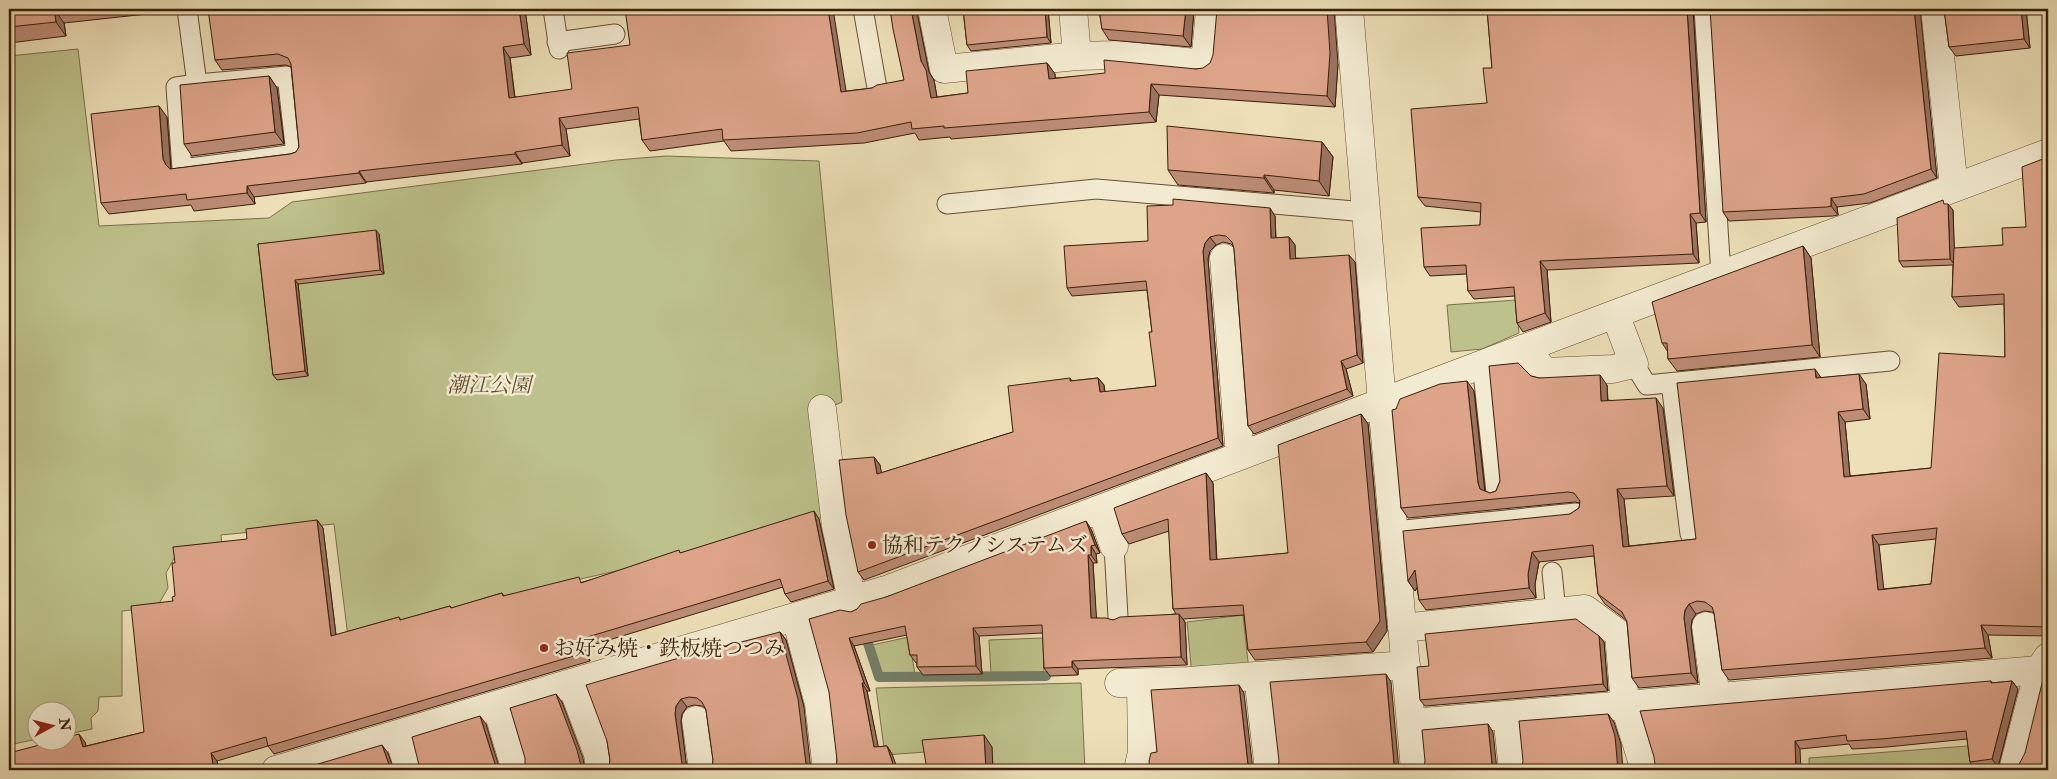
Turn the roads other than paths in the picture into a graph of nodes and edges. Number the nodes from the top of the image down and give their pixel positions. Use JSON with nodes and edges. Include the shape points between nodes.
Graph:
{"nodes":[{"id":1,"x":187,"y":9,"type":"edge"},
{"id":2,"x":553,"y":9,"type":"edge"},
{"id":3,"x":863,"y":9,"type":"edge"},
{"id":4,"x":932,"y":9,"type":"edge"},
{"id":5,"x":1073,"y":9,"type":"edge"},
{"id":6,"x":1210,"y":9,"type":"edge"},
{"id":7,"x":1349,"y":9,"type":"edge"},
{"id":8,"x":1704,"y":9,"type":"edge"},
{"id":9,"x":1935,"y":9,"type":"edge"},
{"id":10,"x":615,"y":34,"type":"dead end"},
{"id":11,"x":1077,"y":56,"type":"junction"},
{"id":12,"x":197,"y":84,"type":"junction"},
{"id":13,"x":877,"y":88,"type":"edge"},
{"id":14,"x":2048,"y":153,"type":"edge"},
{"id":15,"x":1954,"y":188,"type":"junction"},
{"id":16,"x":947,"y":204,"type":"dead end"},
{"id":17,"x":1366,"y":212,"type":"junction"},
{"id":18,"x":1224,"y":258,"type":"dead end"},
{"id":19,"x":1720,"y":275,"type":"junction"},
{"id":20,"x":1615,"y":314,"type":"junction"},
{"id":21,"x":1525,"y":348,"type":"junction"},
{"id":22,"x":1890,"y":361,"type":"dead end"},
{"id":23,"x":1482,"y":364,"type":"junction"},
{"id":24,"x":1634,"y":364,"type":"junction"},
{"id":25,"x":1671,"y":383,"type":"junction"},
{"id":26,"x":1382,"y":402,"type":"junction"},
{"id":27,"x":822,"y":409,"type":"dead end"},
{"id":28,"x":1240,"y":456,"type":"junction"},
{"id":29,"x":1496,"y":492,"type":"edge"},
{"id":30,"x":1101,"y":509,"type":"junction"},
{"id":31,"x":1576,"y":513,"type":"edge"},
{"id":32,"x":1394,"y":531,"type":"junction"},
{"id":33,"x":1690,"y":534,"type":"dead end"},
{"id":34,"x":1114,"y":546,"type":"joint"},
{"id":35,"x":1552,"y":572,"type":"dead end"},
{"id":36,"x":853,"y":603,"type":"junction"},
{"id":37,"x":1556,"y":612,"type":"junction"},
{"id":38,"x":1118,"y":617,"type":"edge"},
{"id":39,"x":796,"y":618,"type":"junction"},
{"id":40,"x":1706,"y":626,"type":"dead end"},
{"id":41,"x":1402,"y":628,"type":"junction"},
{"id":42,"x":2043,"y":663,"type":"edge"},
{"id":43,"x":1406,"y":665,"type":"junction"},
{"id":44,"x":1258,"y":676,"type":"junction"},
{"id":45,"x":571,"y":683,"type":"junction"},
{"id":46,"x":1716,"y":698,"type":"junction"},
{"id":47,"x":496,"y":705,"type":"junction"},
{"id":48,"x":1625,"y":706,"type":"junction"},
{"id":49,"x":1507,"y":715,"type":"junction"},
{"id":50,"x":696,"y":720,"type":"dead end"},
{"id":51,"x":1411,"y":723,"type":"junction"},
{"id":52,"x":398,"y":734,"type":"junction"},
{"id":53,"x":2016,"y":769,"type":"edge"},
{"id":54,"x":276,"y":770,"type":"edge"},
{"id":55,"x":409,"y":770,"type":"edge"},
{"id":56,"x":516,"y":770,"type":"edge"},
{"id":57,"x":600,"y":770,"type":"edge"},
{"id":58,"x":703,"y":770,"type":"edge"},
{"id":59,"x":827,"y":770,"type":"edge"},
{"id":60,"x":1138,"y":770,"type":"edge"},
{"id":61,"x":1269,"y":770,"type":"edge"},
{"id":62,"x":1415,"y":770,"type":"edge"},
{"id":63,"x":1513,"y":770,"type":"edge"},
{"id":64,"x":1646,"y":770,"type":"edge"}],
"edges":[{"from":1,"to":12,"type":"lane"},
{"from":2,"to":10,"type":"lane","via":[[558,46]]},
{"from":3,"to":13,"type":"lane"},
{"from":4,"to":11,"type":"street","via":[[944,69]]},
{"from":5,"to":11,"type":"street"},
{"from":6,"to":11,"type":"street","via":[[1204,64],[1118,55]]},
{"from":7,"to":17,"type":"street"},
{"from":8,"to":19,"type":"lane"},
{"from":9,"to":15,"type":"street"},
{"from":12,"to":12,"type":"lane","via":[[287,76],[296,154],[182,169],[176,88]]},
{"from":14,"to":15,"type":"street"},
{"from":15,"to":19,"type":"street"},
{"from":16,"to":17,"type":"lane","via":[[1096,189]]},
{"from":17,"to":26,"type":"street"},
{"from":18,"to":28,"type":"street"},
{"from":19,"to":20,"type":"street"},
{"from":20,"to":21,"type":"street"},
{"from":20,"to":24,"type":"street"},
{"from":21,"to":23,"type":"street"},
{"from":21,"to":24,"type":"street","via":[[1545,372],[1613,369]]},
{"from":22,"to":25,"type":"lane"},
{"from":23,"to":26,"type":"street"},
{"from":23,"to":29,"type":"lane"},
{"from":24,"to":25,"type":"lane","via":[[1647,385]]},
{"from":25,"to":33,"type":"lane"},
{"from":26,"to":28,"type":"street"},
{"from":26,"to":32,"type":"street"},
{"from":27,"to":36,"type":"street","via":[[836,526]]},
{"from":28,"to":30,"type":"street"},
{"from":30,"to":34,"type":"street"},
{"from":30,"to":36,"type":"street"},
{"from":31,"to":32,"type":"lane"},
{"from":32,"to":41,"type":"street"},
{"from":34,"to":38,"type":"lane"},
{"from":35,"to":37,"type":"lane"},
{"from":36,"to":39,"type":"street"},
{"from":37,"to":41,"type":"street"},
{"from":37,"to":48,"type":"street","via":[[1584,609],[1619,634]]},
{"from":39,"to":45,"type":"street"},
{"from":39,"to":59,"type":"street","via":[[819,704]]},
{"from":40,"to":46,"type":"street"},
{"from":41,"to":43,"type":"street"},
{"from":42,"to":46,"type":"street"},
{"from":42,"to":53,"type":"street"},
{"from":43,"to":44,"type":"street"},
{"from":43,"to":51,"type":"street"},
{"from":44,"to":60,"type":"street","via":[[1130,683],[1142,752]]},
{"from":44,"to":61,"type":"street"},
{"from":45,"to":47,"type":"street"},
{"from":45,"to":57,"type":"street","via":[[598,754]]},
{"from":46,"to":48,"type":"street"},
{"from":47,"to":52,"type":"street"},
{"from":47,"to":56,"type":"street"},
{"from":48,"to":49,"type":"street"},
{"from":48,"to":64,"type":"street"},
{"from":49,"to":51,"type":"street"},
{"from":49,"to":63,"type":"street"},
{"from":50,"to":58,"type":"street"},
{"from":51,"to":62,"type":"street"},
{"from":52,"to":54,"type":"street"},
{"from":52,"to":55,"type":"street"}]}
